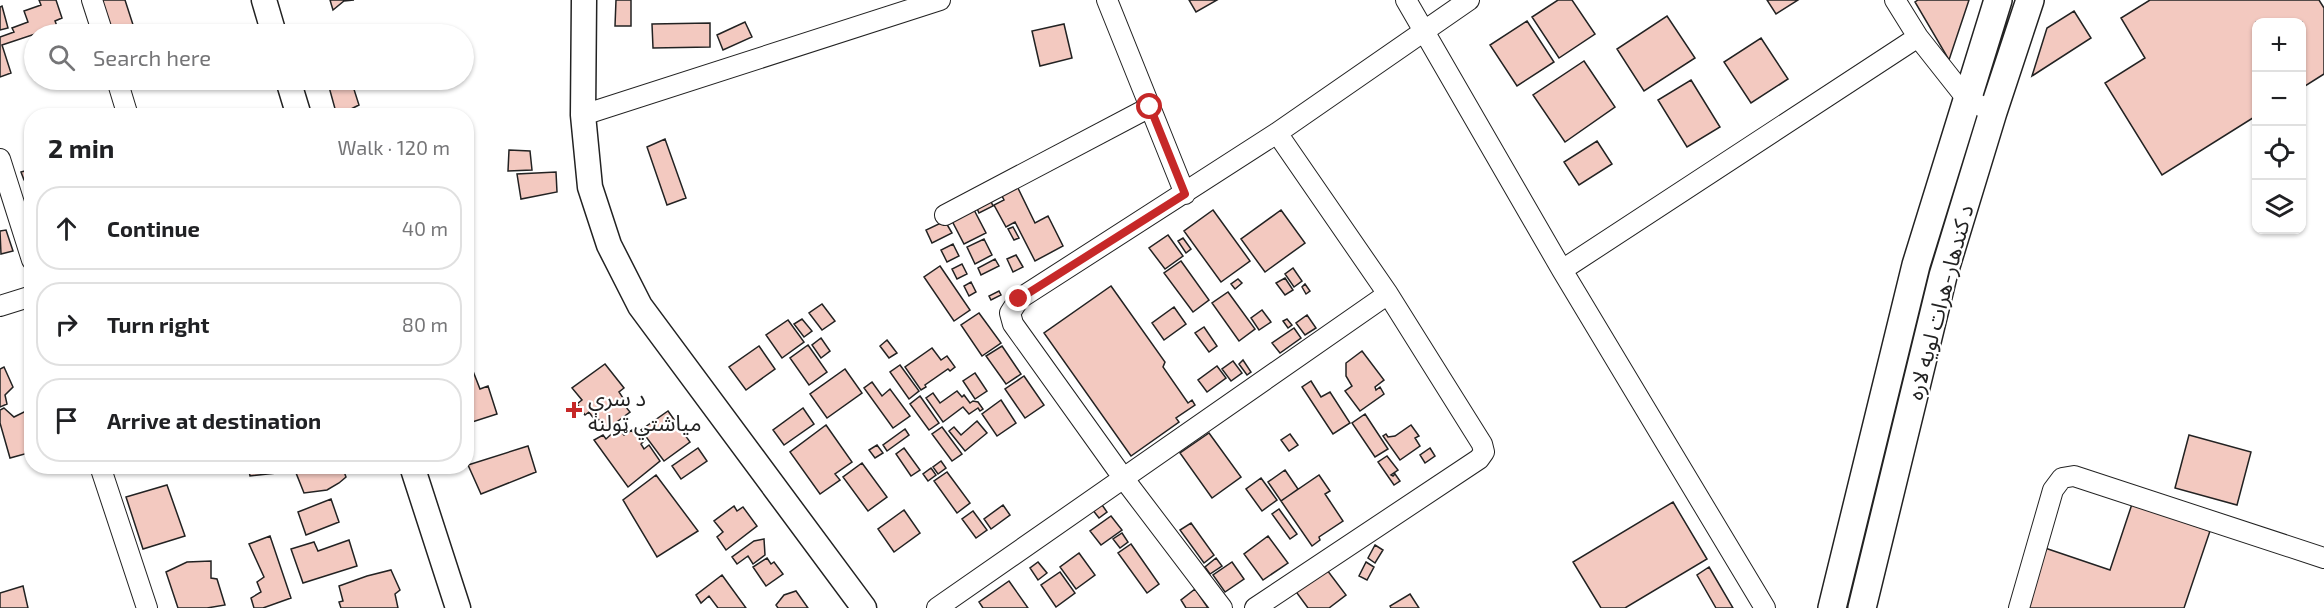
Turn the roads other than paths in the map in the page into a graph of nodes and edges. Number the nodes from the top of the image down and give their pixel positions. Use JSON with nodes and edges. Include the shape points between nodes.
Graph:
{"nodes":[{"id":1,"x":92,"y":0,"type":"edge"},
{"id":2,"x":264,"y":0,"type":"edge"},
{"id":3,"x":584,"y":0,"type":"edge"},
{"id":4,"x":940,"y":0,"type":"edge"},
{"id":5,"x":1107,"y":0,"type":"edge"},
{"id":6,"x":1406,"y":0,"type":"edge"},
{"id":7,"x":1469,"y":0,"type":"edge"},
{"id":8,"x":1895,"y":0,"type":"edge"},
{"id":9,"x":1998,"y":0,"type":"edge"},
{"id":10,"x":2030,"y":0,"type":"edge"},
{"id":11,"x":100,"y":24,"type":"edge"},
{"id":12,"x":271,"y":24,"type":"edge"},
{"id":13,"x":1424,"y":31,"type":"junction"},
{"id":14,"x":1918,"y":37,"type":"junction"},
{"id":15,"x":120,"y":90,"type":"edge"},
{"id":16,"x":291,"y":90,"type":"edge"},
{"id":17,"x":1967,"y":99,"type":"junction"},
{"id":18,"x":1150,"y":107,"type":"junction"},
{"id":19,"x":126,"y":108,"type":"edge"},
{"id":20,"x":297,"y":108,"type":"edge"},
{"id":21,"x":1993,"y":112,"type":"junction"},
{"id":22,"x":582,"y":115,"type":"junction"},
{"id":23,"x":1276,"y":134,"type":"junction"},
{"id":24,"x":0,"y":159,"type":"edge"},
{"id":25,"x":1185,"y":194,"type":"junction"},
{"id":26,"x":945,"y":215,"type":"dead end"},
{"id":27,"x":24,"y":235,"type":"edge"},
{"id":28,"x":1562,"y":270,"type":"junction"},
{"id":29,"x":1388,"y":294,"type":"junction"},
{"id":30,"x":24,"y":298,"type":"edge"},
{"id":31,"x":0,"y":306,"type":"edge"},
{"id":32,"x":103,"y":474,"type":"edge"},
{"id":33,"x":415,"y":474,"type":"edge"},
{"id":34,"x":1124,"y":479,"type":"junction"},
{"id":35,"x":2324,"y":558,"type":"edge"},
{"id":36,"x":1840,"y":606,"type":"edge"},
{"id":37,"x":147,"y":608,"type":"edge"},
{"id":38,"x":458,"y":608,"type":"edge"},
{"id":39,"x":864,"y":608,"type":"edge"},
{"id":40,"x":937,"y":608,"type":"edge"},
{"id":41,"x":1222,"y":608,"type":"edge"},
{"id":42,"x":1255,"y":608,"type":"edge"},
{"id":43,"x":1765,"y":608,"type":"edge"},
{"id":44,"x":1862,"y":608,"type":"edge"},
{"id":45,"x":2019,"y":608,"type":"edge"}],
"edges":[{"from":1,"to":11,"type":"street"},
{"from":2,"to":12,"type":"main road"},
{"from":3,"to":22,"type":"main road"},
{"from":4,"to":22,"type":"street"},
{"from":5,"to":18,"type":"street"},
{"from":6,"to":13,"type":"street"},
{"from":7,"to":13,"type":"street"},
{"from":8,"to":14,"type":"street"},
{"from":9,"to":17,"type":"highway","name":"د کندهار-هرات لويه لاره"},
{"from":10,"to":21,"type":"highway","name":"د کندهار-هرات لويه لاره"},
{"from":13,"to":23,"type":"street"},
{"from":13,"to":28,"type":"street"},
{"from":14,"to":17,"type":"street"},
{"from":14,"to":28,"type":"street"},
{"from":15,"to":19,"type":"street"},
{"from":16,"to":20,"type":"main road"},
{"from":17,"to":21,"type":"street"},
{"from":17,"to":36,"type":"highway","name":"د کندهار-هرات لويه لاره","via":[[1916,265]]},
{"from":18,"to":25,"type":"street"},
{"from":18,"to":26,"type":"street"},
{"from":21,"to":44,"type":"highway","name":"د کندهار-هرات لويه لاره","via":[[1943,276]]},
{"from":22,"to":39,"type":"main road","via":[[590,188],[609,245],[640,306]]},
{"from":23,"to":25,"type":"street"},
{"from":23,"to":29,"type":"street"},
{"from":24,"to":27,"type":"street"},
{"from":25,"to":34,"type":"street","via":[[1019,299],[1011,313],[1013,324]]},
{"from":28,"to":43,"type":"street"},
{"from":29,"to":34,"type":"street"},
{"from":29,"to":42,"type":"street","via":[[1484,452]]},
{"from":30,"to":31,"type":"street"},
{"from":32,"to":37,"type":"street"},
{"from":33,"to":38,"type":"main road"},
{"from":34,"to":40,"type":"street"},
{"from":34,"to":41,"type":"street"},
{"from":35,"to":45,"type":"street","via":[[2074,476],[2062,478],[2053,490]]}]}
